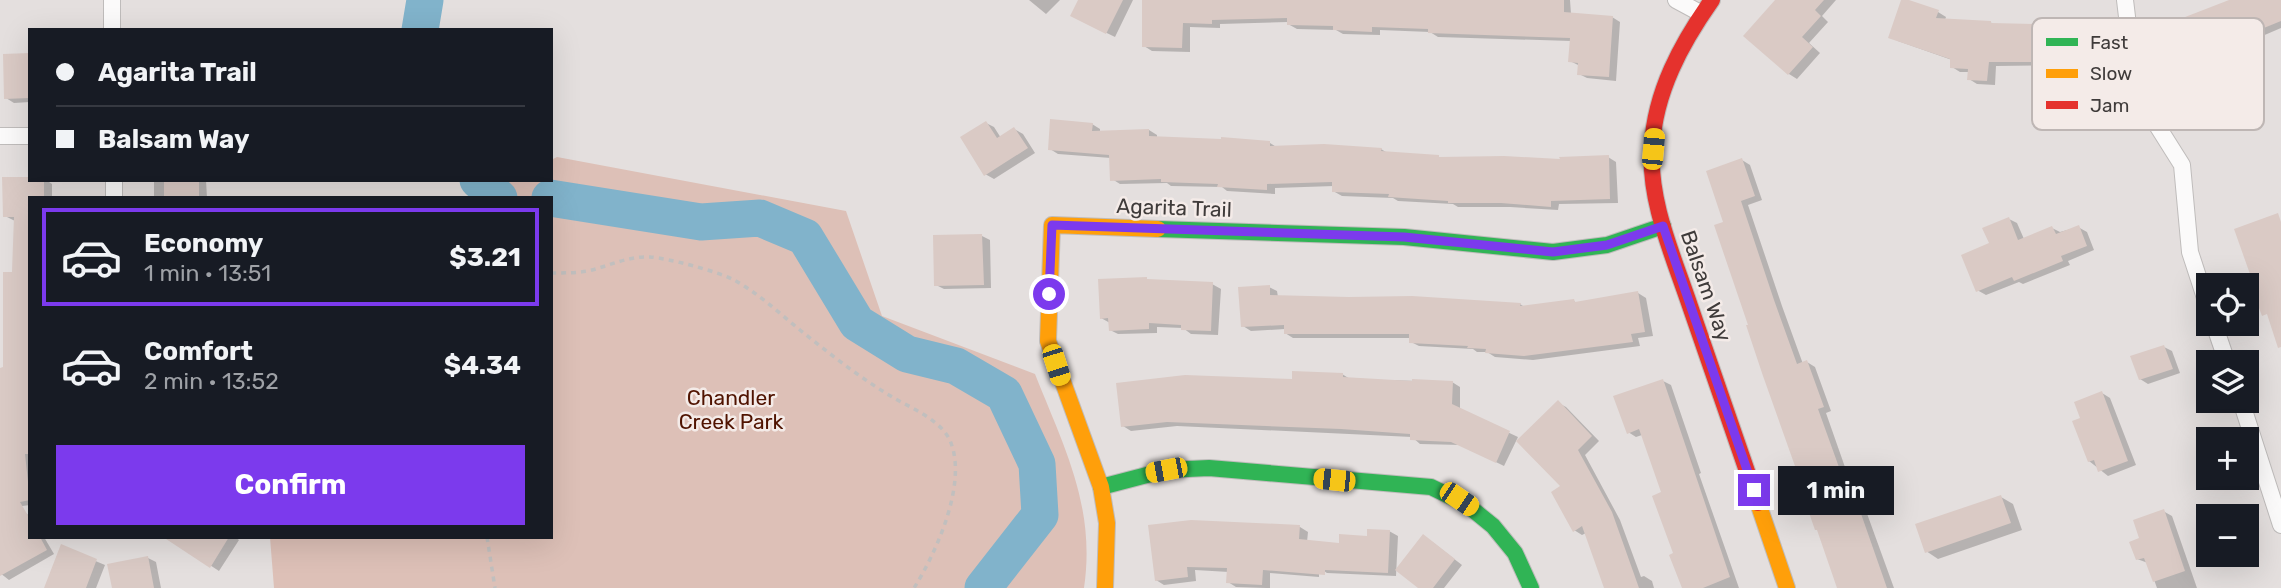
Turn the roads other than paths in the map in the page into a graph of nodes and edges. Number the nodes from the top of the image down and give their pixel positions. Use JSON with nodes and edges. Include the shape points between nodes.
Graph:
{"nodes":[{"id":1,"x":112,"y":0,"type":"edge"},
{"id":2,"x":1676,"y":0,"type":"edge"},
{"id":3,"x":2124,"y":0,"type":"edge"},
{"id":4,"x":1707,"y":7,"type":"edge"},
{"id":5,"x":2126,"y":18,"type":"edge"},
{"id":6,"x":113,"y":28,"type":"edge"},
{"id":7,"x":2160,"y":130,"type":"edge"},
{"id":8,"x":0,"y":136,"type":"edge"},
{"id":9,"x":28,"y":136,"type":"edge"},
{"id":10,"x":1663,"y":226,"type":"junction"},
{"id":11,"x":2197,"y":273,"type":"edge"},
{"id":12,"x":2245,"y":413,"type":"edge"},
{"id":13,"x":1101,"y":487,"type":"junction"},
{"id":14,"x":2281,"y":525,"type":"edge"},
{"id":15,"x":1105,"y":588,"type":"edge"},
{"id":16,"x":1531,"y":588,"type":"edge"},
{"id":17,"x":1787,"y":588,"type":"edge"}],
"edges":[{"from":1,"to":6,"type":"street"},
{"from":2,"to":4,"type":"street"},
{"from":3,"to":5,"type":"street"},
{"from":4,"to":10,"type":"street","name":"Balsam Way","via":[[1673,60],[1654,130],[1651,167]]},
{"from":7,"to":11,"type":"street","via":[[2182,165],[2190,252]]},
{"from":8,"to":9,"type":"street"},
{"from":10,"to":13,"type":"street","name":"Agarita Trail","via":[[1607,245],[1553,252],[1404,237],[1052,225],[1048,341]]},
{"from":10,"to":17,"type":"street","name":"Balsam Way"},
{"from":12,"to":14,"type":"street"},
{"from":13,"to":15,"type":"street","name":"Agarita Trail","via":[[1107,523]]},
{"from":13,"to":16,"type":"street","via":[[1166,470],[1209,468],[1431,487],[1484,515],[1516,553]]}]}
